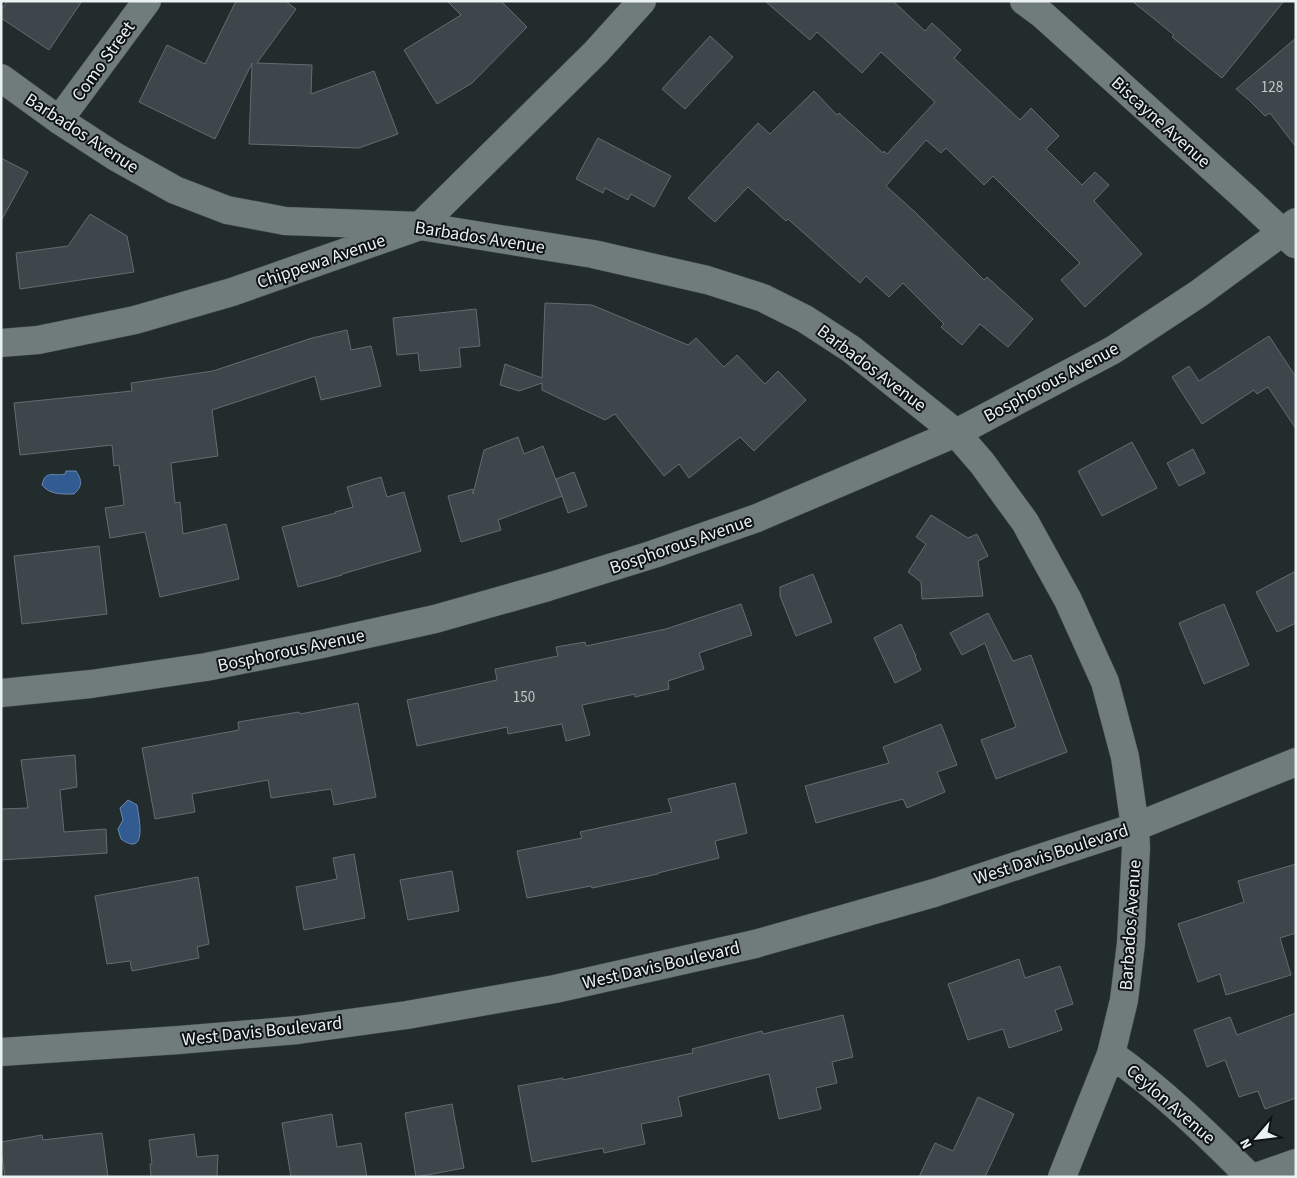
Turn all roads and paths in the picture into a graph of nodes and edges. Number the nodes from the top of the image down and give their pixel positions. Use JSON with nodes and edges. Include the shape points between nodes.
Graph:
{"nodes":[{"id":1,"x":147,"y":1,"type":"edge"},
{"id":2,"x":642,"y":1,"type":"edge"},
{"id":3,"x":1024,"y":1,"type":"edge"},
{"id":4,"x":1,"y":78,"type":"edge"},
{"id":5,"x":59,"y":120,"type":"junction"},
{"id":6,"x":420,"y":226,"type":"junction"},
{"id":7,"x":1291,"y":233,"type":"edge"},
{"id":8,"x":1,"y":343,"type":"edge"},
{"id":9,"x":956,"y":433,"type":"junction"},
{"id":10,"x":1,"y":693,"type":"edge"},
{"id":11,"x":1296,"y":762,"type":"edge"},
{"id":12,"x":1135,"y":827,"type":"junction"},
{"id":13,"x":1,"y":1052,"type":"edge"},
{"id":14,"x":1111,"y":1054,"type":"junction"},
{"id":15,"x":1296,"y":1163,"type":"edge"},
{"id":16,"x":1062,"y":1177,"type":"edge"},
{"id":17,"x":1250,"y":1177,"type":"edge"},
{"id":18,"x":1256,"y":1177,"type":"edge"}],
"edges":[{"from":1,"to":5,"type":"street","name":"Como Street"},
{"from":2,"to":6,"type":"street","name":"Chippewa Avenue","via":[[596,52]]},
{"from":3,"to":7,"type":"street","name":"Biscayne Avenue"},
{"from":4,"to":5,"type":"street","name":"Barbados Avenue"},
{"from":5,"to":6,"type":"street","name":"Barbados Avenue","via":[[175,190],[227,210],[285,221]]},
{"from":6,"to":8,"type":"street","name":"Chippewa Avenue","via":[[232,292],[135,320],[38,340]]},
{"from":6,"to":9,"type":"street","name":"Barbados Avenue","via":[[603,256],[707,280],[763,298],[851,348]]},
{"from":7,"to":9,"type":"street","name":"Bosphorous Avenue","via":[[1113,350]]},
{"from":9,"to":10,"type":"street","name":"Bosphorous Avenue","via":[[757,518],[654,554],[435,619],[206,667]]},
{"from":9,"to":12,"type":"street","name":"Barbados Avenue","via":[[1025,522],[1068,600],[1104,682],[1124,758]]},
{"from":11,"to":12,"type":"street","name":"West Davis Boulevard"},
{"from":12,"to":13,"type":"street","name":"West Davis Boulevard","via":[[847,919],[755,944],[555,989],[298,1030]]},
{"from":12,"to":14,"type":"street","name":"Barbados Avenue","via":[[1131,943],[1124,1000]]},
{"from":14,"to":16,"type":"street","name":"Barbados Avenue"},
{"from":14,"to":17,"type":"street","name":"Ceylon Avenue","via":[[1182,1111]]},
{"from":15,"to":18,"type":"street"}]}
